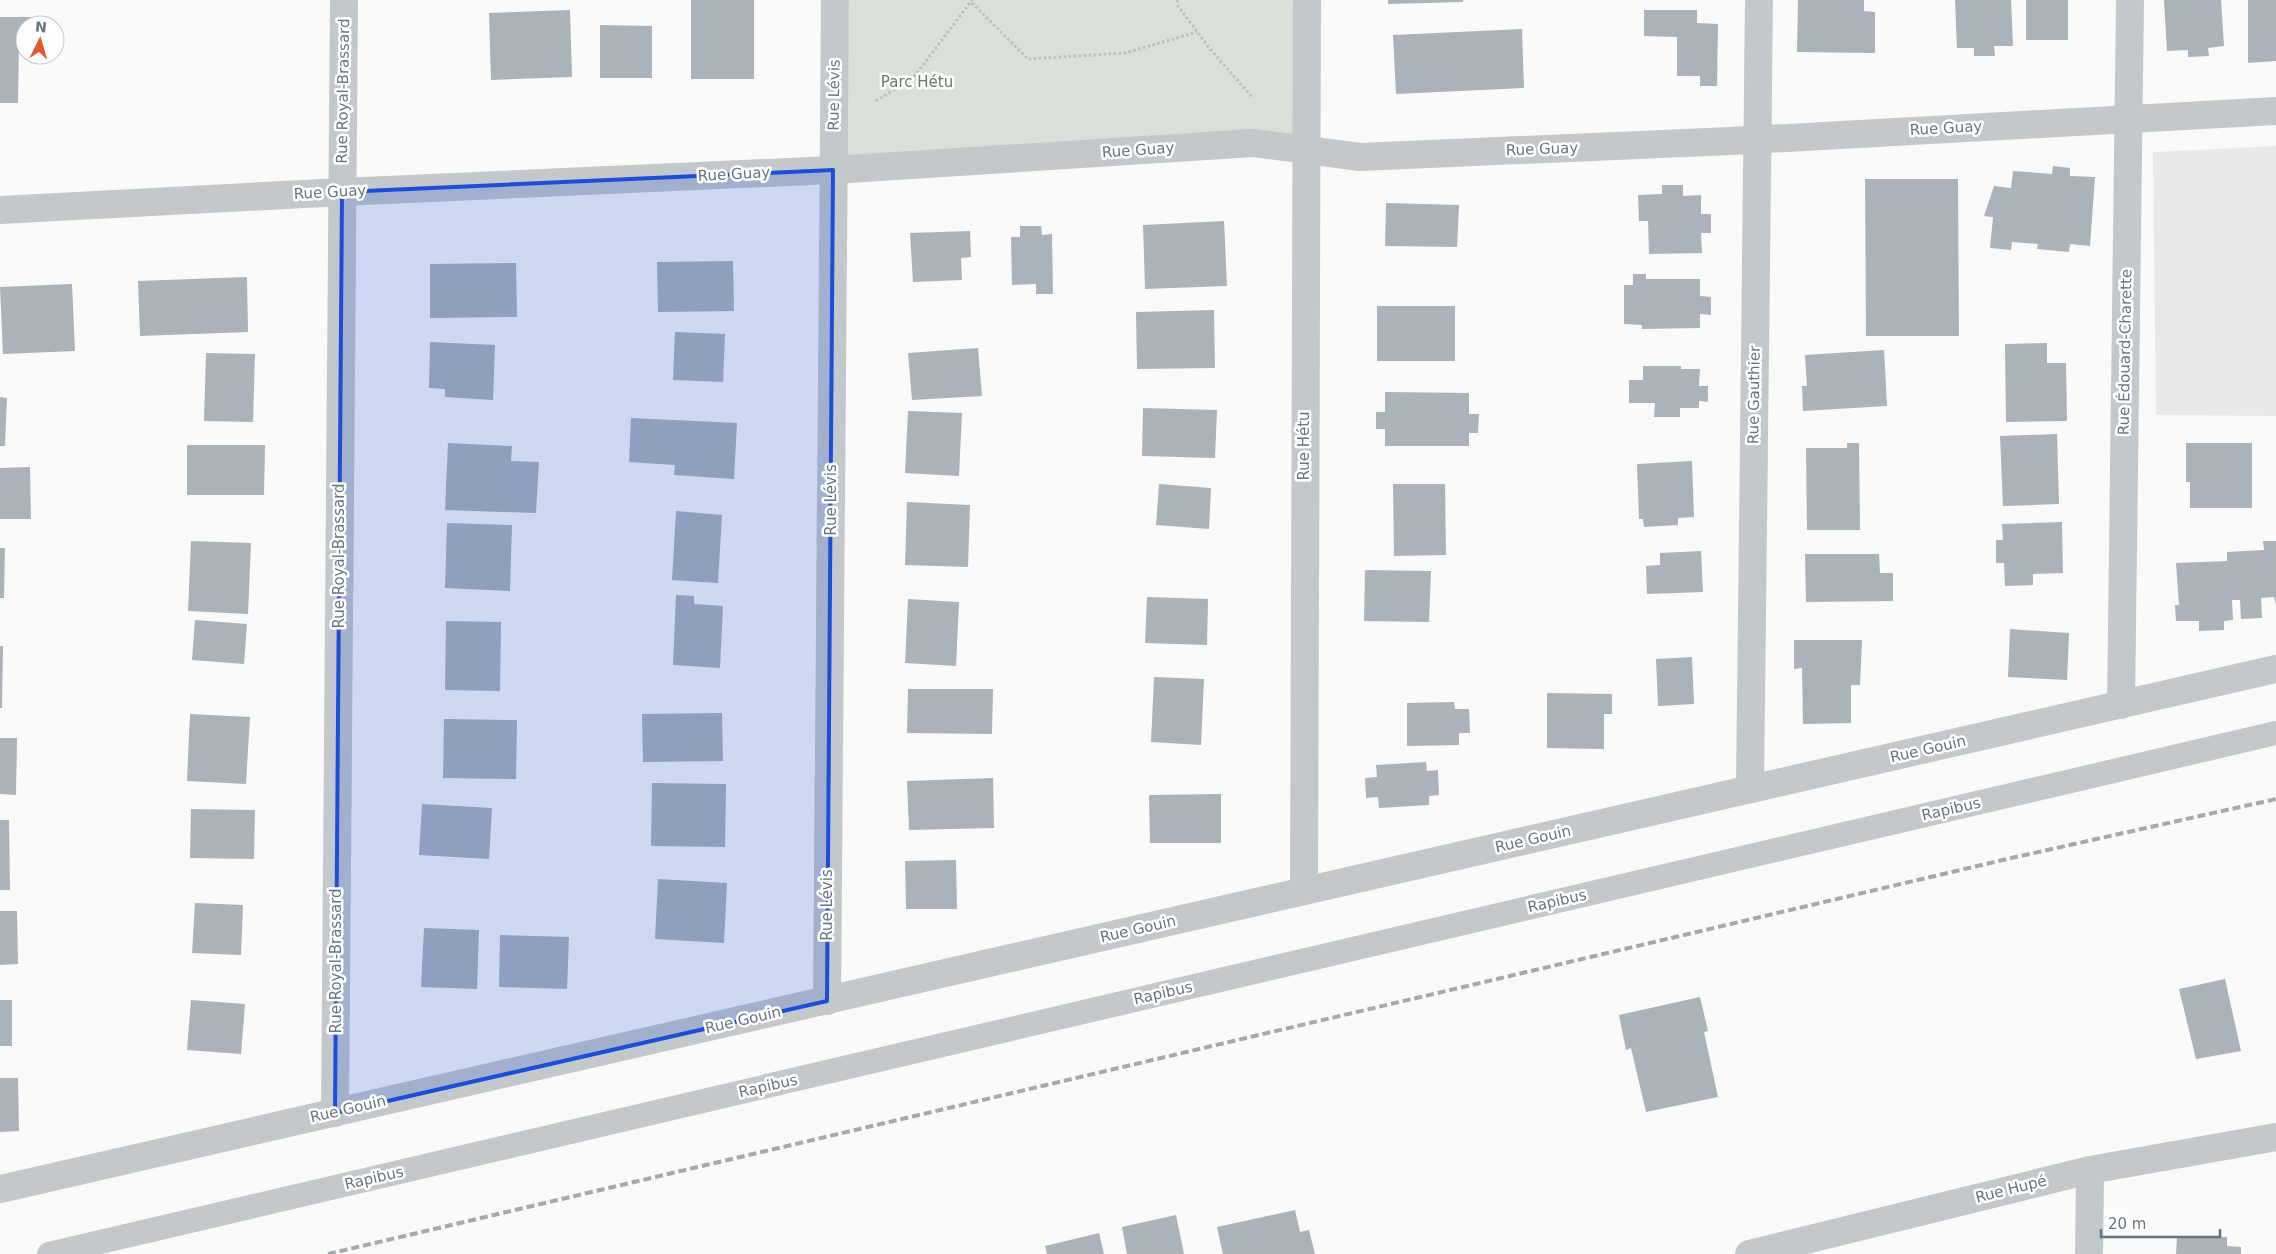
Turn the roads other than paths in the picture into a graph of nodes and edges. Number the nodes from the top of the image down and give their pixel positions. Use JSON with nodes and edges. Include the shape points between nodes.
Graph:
{"nodes":[{"id":1,"x":344,"y":0,"type":"edge"},
{"id":2,"x":835,"y":0,"type":"edge"},
{"id":3,"x":1307,"y":0,"type":"edge"},
{"id":4,"x":1759,"y":0,"type":"edge"},
{"id":5,"x":2130,"y":0,"type":"edge"},
{"id":6,"x":2276,"y":111,"type":"edge"},
{"id":7,"x":2129,"y":118,"type":"junction"},
{"id":8,"x":1757,"y":139,"type":"junction"},
{"id":9,"x":1305,"y":150,"type":"junction"},
{"id":10,"x":833,"y":170,"type":"junction"},
{"id":11,"x":342,"y":192,"type":"junction"},
{"id":12,"x":0,"y":210,"type":"edge"},
{"id":13,"x":2276,"y":669,"type":"edge"},
{"id":14,"x":2121,"y":705,"type":"junction"},
{"id":15,"x":2276,"y":733,"type":"edge"},
{"id":16,"x":1750,"y":790,"type":"junction"},
{"id":17,"x":1304,"y":892,"type":"junction"},
{"id":18,"x":827,"y":1001,"type":"junction"},
{"id":19,"x":335,"y":1112,"type":"junction"},
{"id":20,"x":2276,"y":1137,"type":"edge"},
{"id":21,"x":2090,"y":1170,"type":"junction"},
{"id":22,"x":0,"y":1189,"type":"edge"},
{"id":23,"x":49,"y":1254,"type":"edge"},
{"id":24,"x":1749,"y":1254,"type":"edge"},
{"id":25,"x":2089,"y":1254,"type":"edge"}],
"edges":[{"from":1,"to":11,"type":"street","name":"Rue Royal-Brassard"},
{"from":2,"to":10,"type":"street","name":"Rue Lévis"},
{"from":3,"to":9,"type":"street","name":"Rue Hétu"},
{"from":4,"to":8,"type":"street","name":"Rue Gauthier"},
{"from":5,"to":7,"type":"street","name":"Rue Édouard-Charette"},
{"from":6,"to":7,"type":"street","name":"Rue Guay"},
{"from":7,"to":8,"type":"street","name":"Rue Guay"},
{"from":7,"to":14,"type":"street","name":"Rue Édouard-Charette"},
{"from":8,"to":9,"type":"street","name":"Rue Guay","via":[[1360,157]]},
{"from":8,"to":16,"type":"street","name":"Rue Gauthier"},
{"from":9,"to":10,"type":"street","name":"Rue Guay","via":[[1253,143]]},
{"from":9,"to":17,"type":"street","name":"Rue Hétu"},
{"from":10,"to":11,"type":"street","name":"Rue Guay"},
{"from":10,"to":18,"type":"street","name":"Rue Lévis"},
{"from":11,"to":12,"type":"street","name":"Rue Guay"},
{"from":11,"to":19,"type":"street","name":"Rue Royal-Brassard"},
{"from":13,"to":14,"type":"street","name":"Rue Gouin"},
{"from":14,"to":16,"type":"street","name":"Rue Gouin"},
{"from":15,"to":23,"type":"lane","name":"Rapibus"},
{"from":16,"to":17,"type":"street","name":"Rue Gouin"},
{"from":17,"to":18,"type":"street","name":"Rue Gouin"},
{"from":18,"to":19,"type":"street","name":"Rue Gouin"},
{"from":19,"to":22,"type":"street","name":"Rue Gouin"},
{"from":20,"to":21,"type":"street","name":"Rue Hupé"},
{"from":21,"to":24,"type":"street","name":"Rue Hupé"},
{"from":21,"to":25,"type":"street"}]}
